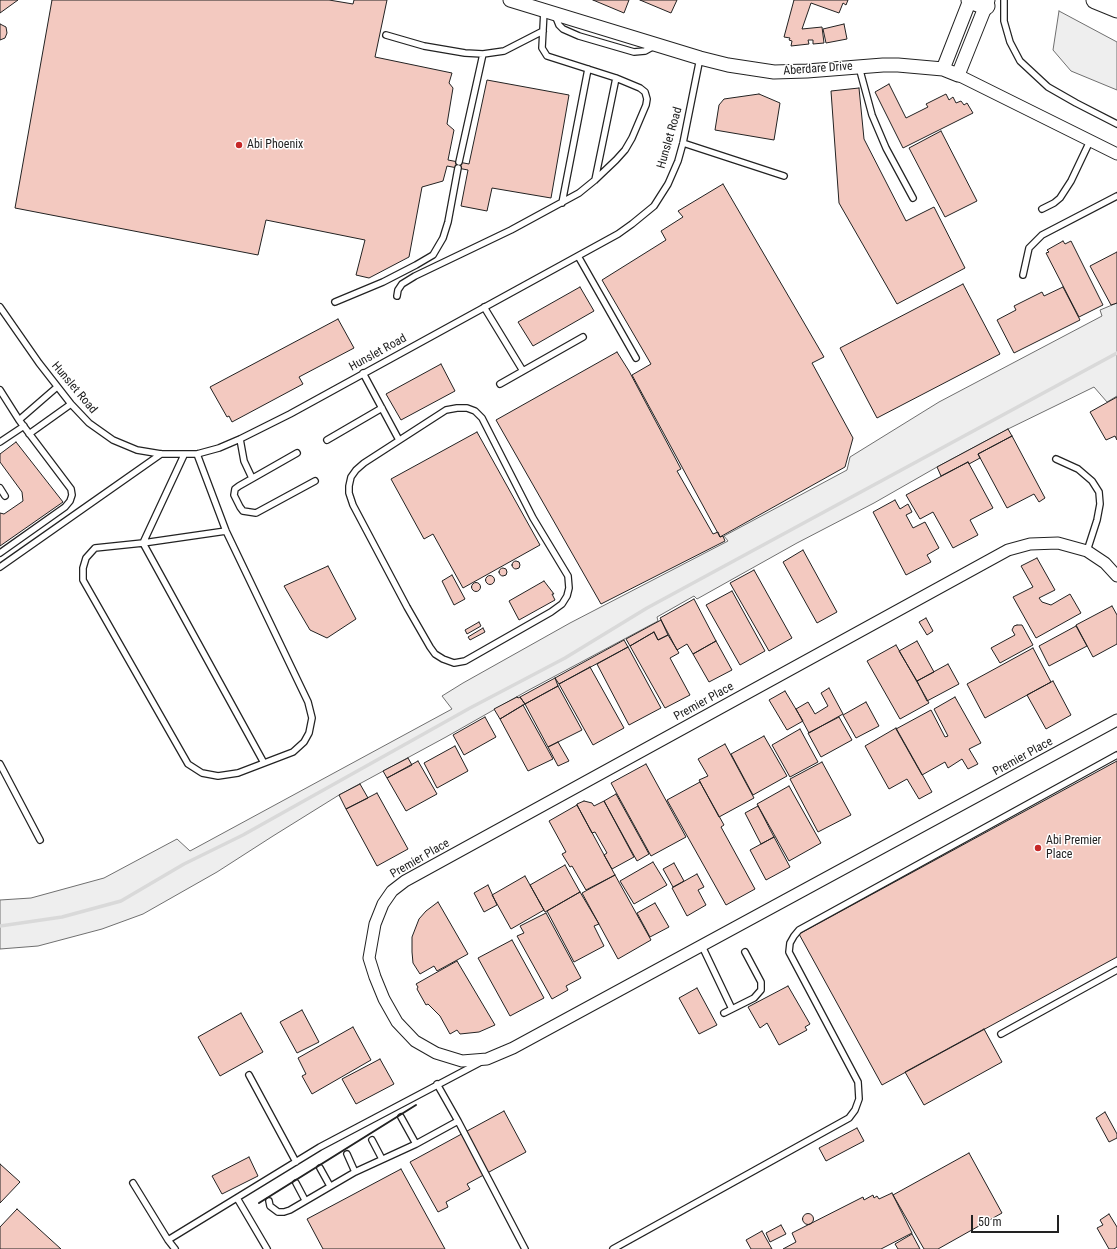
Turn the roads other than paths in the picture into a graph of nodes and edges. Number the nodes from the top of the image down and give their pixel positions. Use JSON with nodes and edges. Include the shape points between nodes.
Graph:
{"nodes":[{"id":1,"x":510,"y":0,"type":"edge"},
{"id":2,"x":1004,"y":0,"type":"edge"},
{"id":3,"x":1096,"y":0,"type":"edge"},
{"id":4,"x":977,"y":1,"type":"edge"},
{"id":5,"x":1117,"y":9,"type":"edge"},
{"id":6,"x":549,"y":12,"type":"junction"},
{"id":7,"x":543,"y":30,"type":"junction"},
{"id":8,"x":386,"y":35,"type":"dead end"},
{"id":9,"x":482,"y":54,"type":"junction"},
{"id":10,"x":700,"y":58,"type":"junction"},
{"id":11,"x":859,"y":67,"type":"junction"},
{"id":12,"x":588,"y":69,"type":"junction"},
{"id":13,"x":943,"y":69,"type":"junction"},
{"id":14,"x":958,"y":75,"type":"junction"},
{"id":15,"x":616,"y":78,"type":"junction"},
{"id":16,"x":1117,"y":124,"type":"edge"},
{"id":17,"x":1090,"y":141,"type":"junction"},
{"id":18,"x":683,"y":143,"type":"junction"},
{"id":19,"x":1117,"y":154,"type":"edge"},
{"id":20,"x":784,"y":176,"type":"dead end"},
{"id":21,"x":595,"y":180,"type":"junction"},
{"id":22,"x":1117,"y":196,"type":"edge"},
{"id":23,"x":913,"y":198,"type":"dead end"},
{"id":24,"x":562,"y":203,"type":"junction"},
{"id":25,"x":1042,"y":209,"type":"dead end"},
{"id":26,"x":578,"y":256,"type":"junction"},
{"id":27,"x":1023,"y":275,"type":"dead end"},
{"id":28,"x":397,"y":296,"type":"dead end"},
{"id":29,"x":334,"y":302,"type":"dead end"},
{"id":30,"x":0,"y":307,"type":"edge"},
{"id":31,"x":484,"y":307,"type":"junction"},
{"id":32,"x":583,"y":337,"type":"dead end"},
{"id":33,"x":636,"y":358,"type":"dead end"},
{"id":34,"x":523,"y":371,"type":"junction"},
{"id":35,"x":363,"y":373,"type":"junction"},
{"id":36,"x":500,"y":384,"type":"dead end"},
{"id":37,"x":57,"y":387,"type":"junction"},
{"id":38,"x":0,"y":390,"type":"edge"},
{"id":39,"x":71,"y":404,"type":"junction"},
{"id":40,"x":382,"y":408,"type":"junction"},
{"id":41,"x":19,"y":420,"type":"junction"},
{"id":42,"x":24,"y":426,"type":"junction"},
{"id":43,"x":30,"y":434,"type":"junction"},
{"id":44,"x":240,"y":439,"type":"junction"},
{"id":45,"x":327,"y":440,"type":"dead end"},
{"id":46,"x":399,"y":440,"type":"junction"},
{"id":47,"x":0,"y":442,"type":"edge"},
{"id":48,"x":297,"y":453,"type":"dead end"},
{"id":49,"x":160,"y":454,"type":"junction"},
{"id":50,"x":197,"y":454,"type":"junction"},
{"id":51,"x":184,"y":455,"type":"junction"},
{"id":52,"x":1056,"y":459,"type":"dead end"},
{"id":53,"x":252,"y":478,"type":"junction"},
{"id":54,"x":315,"y":481,"type":"dead end"},
{"id":55,"x":0,"y":488,"type":"edge"},
{"id":56,"x":5,"y":496,"type":"dead end"},
{"id":57,"x":226,"y":531,"type":"junction"},
{"id":58,"x":143,"y":543,"type":"junction"},
{"id":59,"x":1087,"y":551,"type":"junction"},
{"id":60,"x":0,"y":553,"type":"edge"},
{"id":61,"x":0,"y":567,"type":"edge"},
{"id":62,"x":1117,"y":576,"type":"edge"},
{"id":63,"x":1117,"y":720,"type":"edge"},
{"id":64,"x":1117,"y":755,"type":"edge"},
{"id":65,"x":0,"y":764,"type":"edge"},
{"id":66,"x":264,"y":764,"type":"junction"},
{"id":67,"x":40,"y":840,"type":"dead end"},
{"id":68,"x":702,"y":946,"type":"junction"},
{"id":69,"x":744,"y":952,"type":"dead end"},
{"id":70,"x":1117,"y":970,"type":"edge"},
{"id":71,"x":732,"y":1009,"type":"junction"},
{"id":72,"x":724,"y":1013,"type":"dead end"},
{"id":73,"x":1001,"y":1034,"type":"dead end"},
{"id":74,"x":487,"y":1059,"type":"junction"},
{"id":75,"x":249,"y":1075,"type":"dead end"},
{"id":76,"x":437,"y":1084,"type":"junction"},
{"id":77,"x":401,"y":1117,"type":"dead end"},
{"id":78,"x":458,"y":1121,"type":"junction"},
{"id":79,"x":372,"y":1140,"type":"dead end"},
{"id":80,"x":416,"y":1144,"type":"junction"},
{"id":81,"x":347,"y":1154,"type":"dead end"},
{"id":82,"x":382,"y":1159,"type":"junction"},
{"id":83,"x":296,"y":1162,"type":"junction"},
{"id":84,"x":320,"y":1168,"type":"dead end"},
{"id":85,"x":355,"y":1172,"type":"junction"},
{"id":86,"x":133,"y":1183,"type":"dead end"},
{"id":87,"x":296,"y":1183,"type":"dead end"},
{"id":88,"x":330,"y":1186,"type":"junction"},
{"id":89,"x":237,"y":1198,"type":"junction"},
{"id":90,"x":305,"y":1200,"type":"junction"},
{"id":91,"x":269,"y":1201,"type":"dead end"},
{"id":92,"x":168,"y":1240,"type":"junction"},
{"id":93,"x":175,"y":1249,"type":"edge"},
{"id":94,"x":267,"y":1249,"type":"edge"},
{"id":95,"x":525,"y":1249,"type":"edge"},
{"id":96,"x":613,"y":1249,"type":"edge"}],
"edges":[{"from":1,"to":6,"type":"street","name":"Aberdare Drive"},
{"from":2,"to":16,"type":"lane","via":[[1004,21],[1010,42],[1020,61],[1048,86]]},
{"from":3,"to":5,"type":"main road"},
{"from":4,"to":13,"type":"street"},
{"from":4,"to":14,"type":"street"},
{"from":6,"to":7,"type":"lane"},
{"from":6,"to":10,"type":"street","name":"Aberdare Drive"},
{"from":7,"to":9,"type":"lane","via":[[504,51]]},
{"from":7,"to":12,"type":"lane","via":[[542,48],[547,56]]},
{"from":8,"to":9,"type":"lane","via":[[424,46],[465,54]]},
{"from":9,"to":29,"type":"lane","via":[[443,238],[432,255],[416,266]]},
{"from":10,"to":11,"type":"street","name":"Aberdare Drive","via":[[774,72]]},
{"from":10,"to":18,"type":"lane","name":"Hunslet Road"},
{"from":11,"to":13,"type":"street","name":"Aberdare Drive","via":[[898,65]]},
{"from":11,"to":23,"type":"lane","via":[[872,114],[886,148]]},
{"from":12,"to":15,"type":"lane"},
{"from":12,"to":24,"type":"lane"},
{"from":13,"to":14,"type":"street","name":"Aberdare Drive"},
{"from":14,"to":17,"type":"street","name":"Aberdare Drive"},
{"from":15,"to":21,"type":"lane"},
{"from":15,"to":21,"type":"lane","via":[[640,88],[645,92],[647,99],[625,150]]},
{"from":17,"to":19,"type":"street","name":"Aberdare Drive"},
{"from":17,"to":25,"type":"lane","via":[[1071,182],[1060,198]]},
{"from":18,"to":20,"type":"lane"},
{"from":18,"to":26,"type":"lane","name":"Hunslet Road","via":[[668,184],[654,206],[618,234]]},
{"from":21,"to":24,"type":"lane"},
{"from":22,"to":27,"type":"lane","via":[[1042,235],[1029,248]]},
{"from":24,"to":28,"type":"lane","via":[[414,276],[402,284]]},
{"from":26,"to":31,"type":"lane","name":"Hunslet Road"},
{"from":26,"to":33,"type":"lane"},
{"from":30,"to":37,"type":"lane","name":"Hunslet Road"},
{"from":31,"to":34,"type":"lane"},
{"from":31,"to":35,"type":"lane","name":"Hunslet Road"},
{"from":32,"to":34,"type":"lane"},
{"from":34,"to":36,"type":"lane"},
{"from":35,"to":40,"type":"lane"},
{"from":35,"to":44,"type":"lane","name":"Hunslet Road"},
{"from":37,"to":39,"type":"lane","name":"Hunslet Road"},
{"from":37,"to":41,"type":"lane"},
{"from":38,"to":41,"type":"lane"},
{"from":39,"to":43,"type":"lane"},
{"from":39,"to":49,"type":"lane","name":"Hunslet Road","via":[[89,423],[114,440],[138,450]]},
{"from":40,"to":45,"type":"lane"},
{"from":40,"to":46,"type":"lane"},
{"from":41,"to":42,"type":"lane"},
{"from":42,"to":43,"type":"lane"},
{"from":42,"to":47,"type":"lane"},
{"from":43,"to":60,"type":"lane","via":[[71,489],[72,495],[65,507]]},
{"from":44,"to":50,"type":"lane","name":"Hunslet Road"},
{"from":44,"to":53,"type":"lane","via":[[244,461]]},
{"from":46,"to":46,"type":"lane","via":[[356,470],[349,486],[349,493],[403,601],[435,654],[454,663],[466,661],[562,604],[569,588],[568,576],[533,518],[482,418],[467,408],[446,410]]},
{"from":48,"to":53,"type":"lane"},
{"from":49,"to":51,"type":"lane","name":"Hunslet Road"},
{"from":49,"to":61,"type":"lane"},
{"from":50,"to":51,"type":"lane","name":"Hunslet Road"},
{"from":50,"to":57,"type":"lane"},
{"from":51,"to":58,"type":"lane"},
{"from":52,"to":59,"type":"lane","via":[[1078,469],[1092,481],[1099,492],[1097,520]]},
{"from":53,"to":54,"type":"lane","via":[[235,489],[234,495],[243,511],[256,513]]},
{"from":55,"to":56,"type":"lane"},
{"from":57,"to":58,"type":"lane"},
{"from":57,"to":66,"type":"lane","via":[[308,702],[312,718],[304,742],[293,752]]},
{"from":58,"to":66,"type":"lane"},
{"from":58,"to":66,"type":"lane","via":[[94,548],[86,558],[83,580],[188,764],[202,773],[218,776],[238,773]]},
{"from":59,"to":62,"type":"street","name":"Premier Place","via":[[1105,563]]},
{"from":59,"to":74,"type":"street","name":"Premier Place","via":[[1058,543],[1030,544],[1008,550],[405,881],[392,891],[382,904],[374,924],[369,958],[390,1011],[415,1041],[436,1053],[462,1061]]},
{"from":63,"to":68,"type":"street","name":"Premier Place"},
{"from":64,"to":96,"type":"lane","via":[[800,930],[790,943],[789,952],[858,1082],[859,1099],[855,1110],[849,1118]]},
{"from":65,"to":67,"type":"lane"},
{"from":68,"to":71,"type":"lane"},
{"from":68,"to":74,"type":"street","name":"Premier Place","via":[[513,1048]]},
{"from":69,"to":71,"type":"lane","via":[[761,982],[761,990],[754,998]]},
{"from":70,"to":73,"type":"lane"},
{"from":71,"to":72,"type":"lane"},
{"from":74,"to":76,"type":"lane"},
{"from":75,"to":83,"type":"lane"},
{"from":76,"to":78,"type":"lane"},
{"from":76,"to":83,"type":"lane"},
{"from":77,"to":80,"type":"lane"},
{"from":78,"to":80,"type":"lane"},
{"from":78,"to":95,"type":"lane"},
{"from":79,"to":82,"type":"lane"},
{"from":80,"to":82,"type":"lane"},
{"from":81,"to":85,"type":"lane"},
{"from":82,"to":85,"type":"lane"},
{"from":83,"to":89,"type":"lane"},
{"from":84,"to":88,"type":"lane"},
{"from":85,"to":88,"type":"lane"},
{"from":86,"to":92,"type":"lane"},
{"from":87,"to":90,"type":"lane"},
{"from":88,"to":90,"type":"lane"},
{"from":89,"to":92,"type":"lane"},
{"from":89,"to":94,"type":"lane"},
{"from":90,"to":91,"type":"lane","via":[[284,1212],[278,1212],[270,1206]]},
{"from":92,"to":93,"type":"lane"}]}
